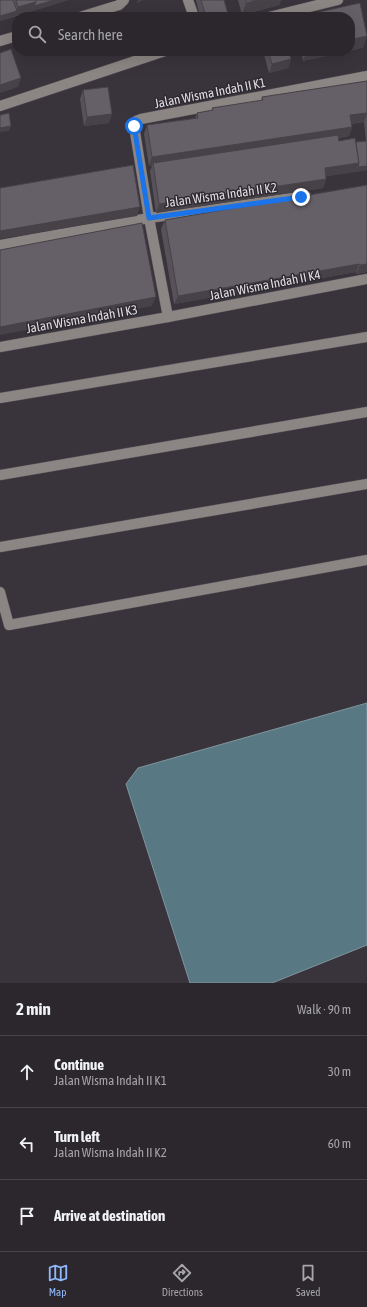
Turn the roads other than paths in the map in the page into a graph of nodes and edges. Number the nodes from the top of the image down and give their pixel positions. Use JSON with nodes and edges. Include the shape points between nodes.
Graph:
{"nodes":[{"id":1,"x":188,"y":0,"type":"edge"},
{"id":2,"x":338,"y":0,"type":"edge"},
{"id":3,"x":122,"y":2,"type":"edge"},
{"id":4,"x":94,"y":12,"type":"edge"},
{"id":5,"x":192,"y":12,"type":"edge"},
{"id":6,"x":289,"y":12,"type":"edge"},
{"id":7,"x":12,"y":37,"type":"edge"},
{"id":8,"x":0,"y":41,"type":"edge"},
{"id":9,"x":150,"y":56,"type":"edge"},
{"id":10,"x":367,"y":76,"type":"edge"},
{"id":11,"x":0,"y":106,"type":"edge"},
{"id":12,"x":316,"y":194,"type":"edge"},
{"id":13,"x":149,"y":218,"type":"junction"},
{"id":14,"x":0,"y":245,"type":"edge"},
{"id":15,"x":367,"y":279,"type":"edge"},
{"id":16,"x":168,"y":317,"type":"junction"},
{"id":17,"x":367,"y":337,"type":"edge"},
{"id":18,"x":0,"y":347,"type":"edge"},
{"id":19,"x":0,"y":398,"type":"edge"},
{"id":20,"x":367,"y":412,"type":"edge"},
{"id":21,"x":0,"y":475,"type":"edge"},
{"id":22,"x":367,"y":484,"type":"edge"},
{"id":23,"x":0,"y":547,"type":"edge"},
{"id":24,"x":367,"y":560,"type":"edge"},
{"id":25,"x":0,"y":592,"type":"edge"}],
"edges":[{"from":1,"to":5,"type":"street"},
{"from":2,"to":6,"type":"street"},
{"from":3,"to":4,"type":"street"},
{"from":7,"to":8,"type":"street"},
{"from":9,"to":11,"type":"street"},
{"from":10,"to":13,"type":"street","name":"Jalan Wisma Indah II K1","via":[[136,121],[134,126]]},
{"from":12,"to":13,"type":"street","name":"Jalan Wisma Indah II K2"},
{"from":13,"to":14,"type":"street","name":"Jalan Wisma Indah II K2"},
{"from":13,"to":16,"type":"street","name":"Jalan Wisma Indah II K1"},
{"from":15,"to":16,"type":"street","name":"Jalan Wisma Indah II K4"},
{"from":16,"to":18,"type":"street","name":"Jalan Wisma Indah II K3"},
{"from":17,"to":19,"type":"street"},
{"from":20,"to":21,"type":"street"},
{"from":22,"to":23,"type":"street"},
{"from":24,"to":25,"type":"street","via":[[8,625]]}]}
